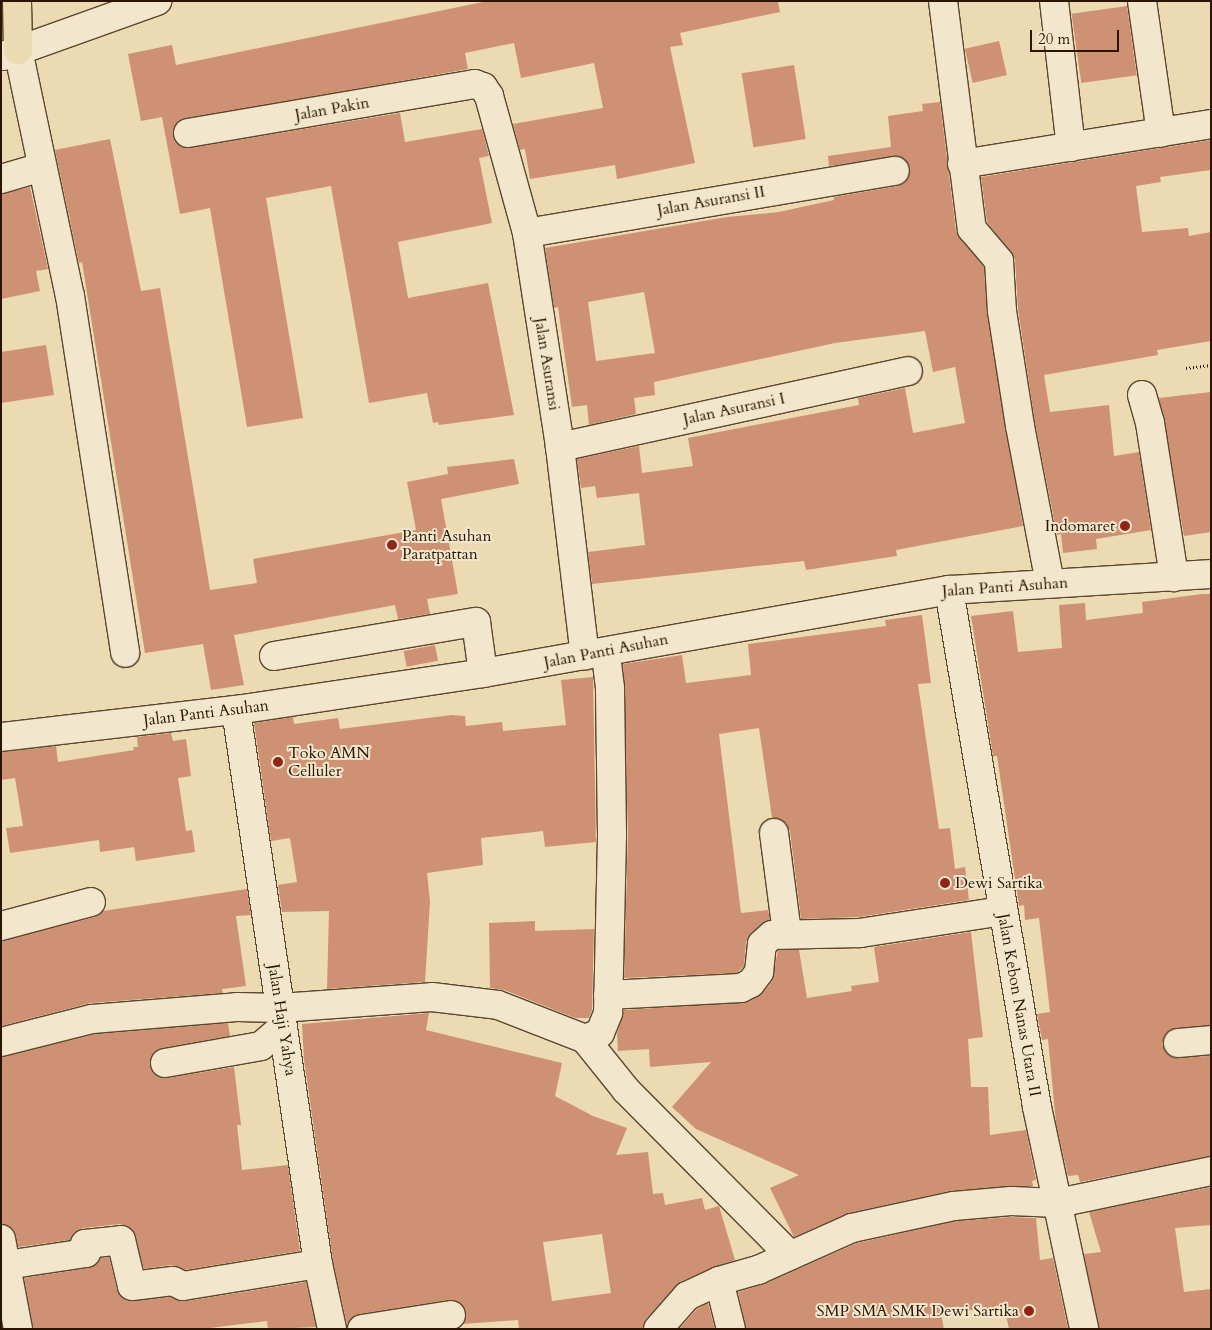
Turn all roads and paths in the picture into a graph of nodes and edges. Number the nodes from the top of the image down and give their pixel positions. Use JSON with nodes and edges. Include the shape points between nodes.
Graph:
{"nodes":[{"id":1,"x":17,"y":1,"type":"edge"},
{"id":2,"x":157,"y":1,"type":"edge"},
{"id":3,"x":943,"y":1,"type":"edge"},
{"id":4,"x":1054,"y":1,"type":"edge"},
{"id":5,"x":1142,"y":1,"type":"edge"},
{"id":6,"x":10,"y":53,"type":"edge"},
{"id":7,"x":475,"y":84,"type":"joint"},
{"id":8,"x":1211,"y":124,"type":"edge"},
{"id":9,"x":188,"y":133,"type":"dead end"},
{"id":10,"x":1161,"y":133,"type":"junction"},
{"id":11,"x":1071,"y":147,"type":"junction"},
{"id":12,"x":962,"y":164,"type":"junction"},
{"id":13,"x":42,"y":167,"type":"junction"},
{"id":14,"x":896,"y":171,"type":"dead end"},
{"id":15,"x":1,"y":179,"type":"edge"},
{"id":16,"x":527,"y":233,"type":"junction"},
{"id":17,"x":1211,"y":364,"type":"edge"},
{"id":18,"x":1186,"y":368,"type":"dead end"},
{"id":19,"x":908,"y":371,"type":"dead end"},
{"id":20,"x":1142,"y":395,"type":"dead end"},
{"id":21,"x":560,"y":448,"type":"junction"},
{"id":22,"x":1211,"y":574,"type":"edge"},
{"id":23,"x":1174,"y":577,"type":"junction"},
{"id":24,"x":1050,"y":583,"type":"junction"},
{"id":25,"x":949,"y":590,"type":"junction"},
{"id":26,"x":125,"y":653,"type":"dead end"},
{"id":27,"x":595,"y":655,"type":"junction"},
{"id":28,"x":274,"y":656,"type":"dead end"},
{"id":29,"x":483,"y":673,"type":"junction"},
{"id":30,"x":236,"y":710,"type":"junction"},
{"id":31,"x":1,"y":737,"type":"edge"},
{"id":32,"x":774,"y":833,"type":"dead end"},
{"id":33,"x":91,"y":902,"type":"dead end"},
{"id":34,"x":1002,"y":911,"type":"junction"},
{"id":35,"x":1,"y":926,"type":"edge"},
{"id":36,"x":787,"y":932,"type":"junction"},
{"id":37,"x":608,"y":995,"type":"junction"},
{"id":38,"x":282,"y":1017,"type":"junction"},
{"id":39,"x":585,"y":1039,"type":"junction"},
{"id":40,"x":1211,"y":1040,"type":"edge"},
{"id":41,"x":1,"y":1042,"type":"edge"},
{"id":42,"x":1178,"y":1043,"type":"dead end"},
{"id":43,"x":165,"y":1063,"type":"dead end"},
{"id":44,"x":1211,"y":1171,"type":"edge"},
{"id":45,"x":1058,"y":1203,"type":"junction"},
{"id":46,"x":1,"y":1239,"type":"edge"},
{"id":47,"x":790,"y":1255,"type":"junction"},
{"id":48,"x":318,"y":1264,"type":"junction"},
{"id":49,"x":6,"y":1265,"type":"junction"},
{"id":50,"x":719,"y":1281,"type":"junction"},
{"id":51,"x":451,"y":1315,"type":"dead end"},
{"id":52,"x":12,"y":1327,"type":"edge"},
{"id":53,"x":332,"y":1329,"type":"edge"},
{"id":54,"x":362,"y":1329,"type":"edge"},
{"id":55,"x":658,"y":1329,"type":"edge"},
{"id":56,"x":730,"y":1329,"type":"edge"},
{"id":57,"x":1084,"y":1329,"type":"edge"}],
"edges":[{"from":1,"to":6,"type":"highway"},
{"from":2,"to":6,"type":"street"},
{"from":3,"to":12,"type":"street"},
{"from":4,"to":11,"type":"street"},
{"from":5,"to":10,"type":"street"},
{"from":6,"to":13,"type":"street"},
{"from":7,"to":9,"type":"street","name":"Jalan Pakin"},
{"from":7,"to":16,"type":"street","name":"Jalan Asuransi","via":[[483,87],[489,96]]},
{"from":8,"to":10,"type":"street"},
{"from":10,"to":11,"type":"street"},
{"from":11,"to":12,"type":"street"},
{"from":12,"to":24,"type":"street","via":[[972,229],[998,261],[1002,311],[1020,426]]},
{"from":13,"to":15,"type":"street"},
{"from":13,"to":26,"type":"street","via":[[70,296]]},
{"from":14,"to":16,"type":"street","name":"Jalan Asuransi II"},
{"from":16,"to":21,"type":"street","name":"Jalan Asuransi"},
{"from":17,"to":18,"type":"path"},
{"from":19,"to":21,"type":"street","name":"Jalan Asuransi I"},
{"from":20,"to":23,"type":"street","via":[[1150,423]]},
{"from":21,"to":27,"type":"street","name":"Jalan Asuransi"},
{"from":22,"to":23,"type":"street","name":"Jalan Panti Asuhan"},
{"from":23,"to":24,"type":"street","name":"Jalan Panti Asuhan"},
{"from":24,"to":25,"type":"street","name":"Jalan Panti Asuhan"},
{"from":25,"to":27,"type":"street","name":"Jalan Panti Asuhan","via":[[688,635]]},
{"from":25,"to":34,"type":"street","name":"Jalan Kebon Nanas Utara II"},
{"from":27,"to":29,"type":"street","name":"Jalan Panti Asuhan"},
{"from":27,"to":37,"type":"street","name":"Jalan Asuransi","via":[[610,688],[612,834]]},
{"from":28,"to":29,"type":"street","via":[[476,622]]},
{"from":29,"to":30,"type":"street","name":"Jalan Panti Asuhan"},
{"from":30,"to":31,"type":"street","name":"Jalan Panti Asuhan"},
{"from":30,"to":38,"type":"street","name":"Jalan Haji Yahya"},
{"from":32,"to":36,"type":"street"},
{"from":33,"to":35,"type":"street"},
{"from":34,"to":36,"type":"street","via":[[860,932]]},
{"from":34,"to":45,"type":"street","name":"Jalan Kebon Nanas Utara II","via":[[1037,1107]]},
{"from":36,"to":37,"type":"street","via":[[766,939],[759,972],[752,983],[741,988],[714,992]]},
{"from":37,"to":39,"type":"street","name":"Jalan Asuransi","via":[[604,1028]]},
{"from":38,"to":39,"type":"street","via":[[432,996],[498,1005]]},
{"from":38,"to":41,"type":"street","via":[[237,1006],[92,1019]]},
{"from":38,"to":43,"type":"street","via":[[261,1046]]},
{"from":38,"to":48,"type":"street","name":"Jalan Haji Yahya"},
{"from":39,"to":47,"type":"street","via":[[626,1090]]},
{"from":40,"to":42,"type":"street"},
{"from":44,"to":45,"type":"street"},
{"from":45,"to":47,"type":"street","via":[[1012,1201],[946,1207],[852,1228]]},
{"from":45,"to":57,"type":"street","name":"Jalan Kebon Nanas Utara II"},
{"from":46,"to":49,"type":"street"},
{"from":47,"to":50,"type":"street","via":[[758,1270]]},
{"from":48,"to":49,"type":"street","via":[[183,1286],[173,1281],[134,1286],[121,1240],[85,1244],[86,1254]]},
{"from":48,"to":53,"type":"street","name":"Jalan Haji Yahya"},
{"from":49,"to":52,"type":"street"},
{"from":50,"to":55,"type":"street","via":[[688,1296]]},
{"from":50,"to":56,"type":"street"},
{"from":51,"to":54,"type":"street"}]}
